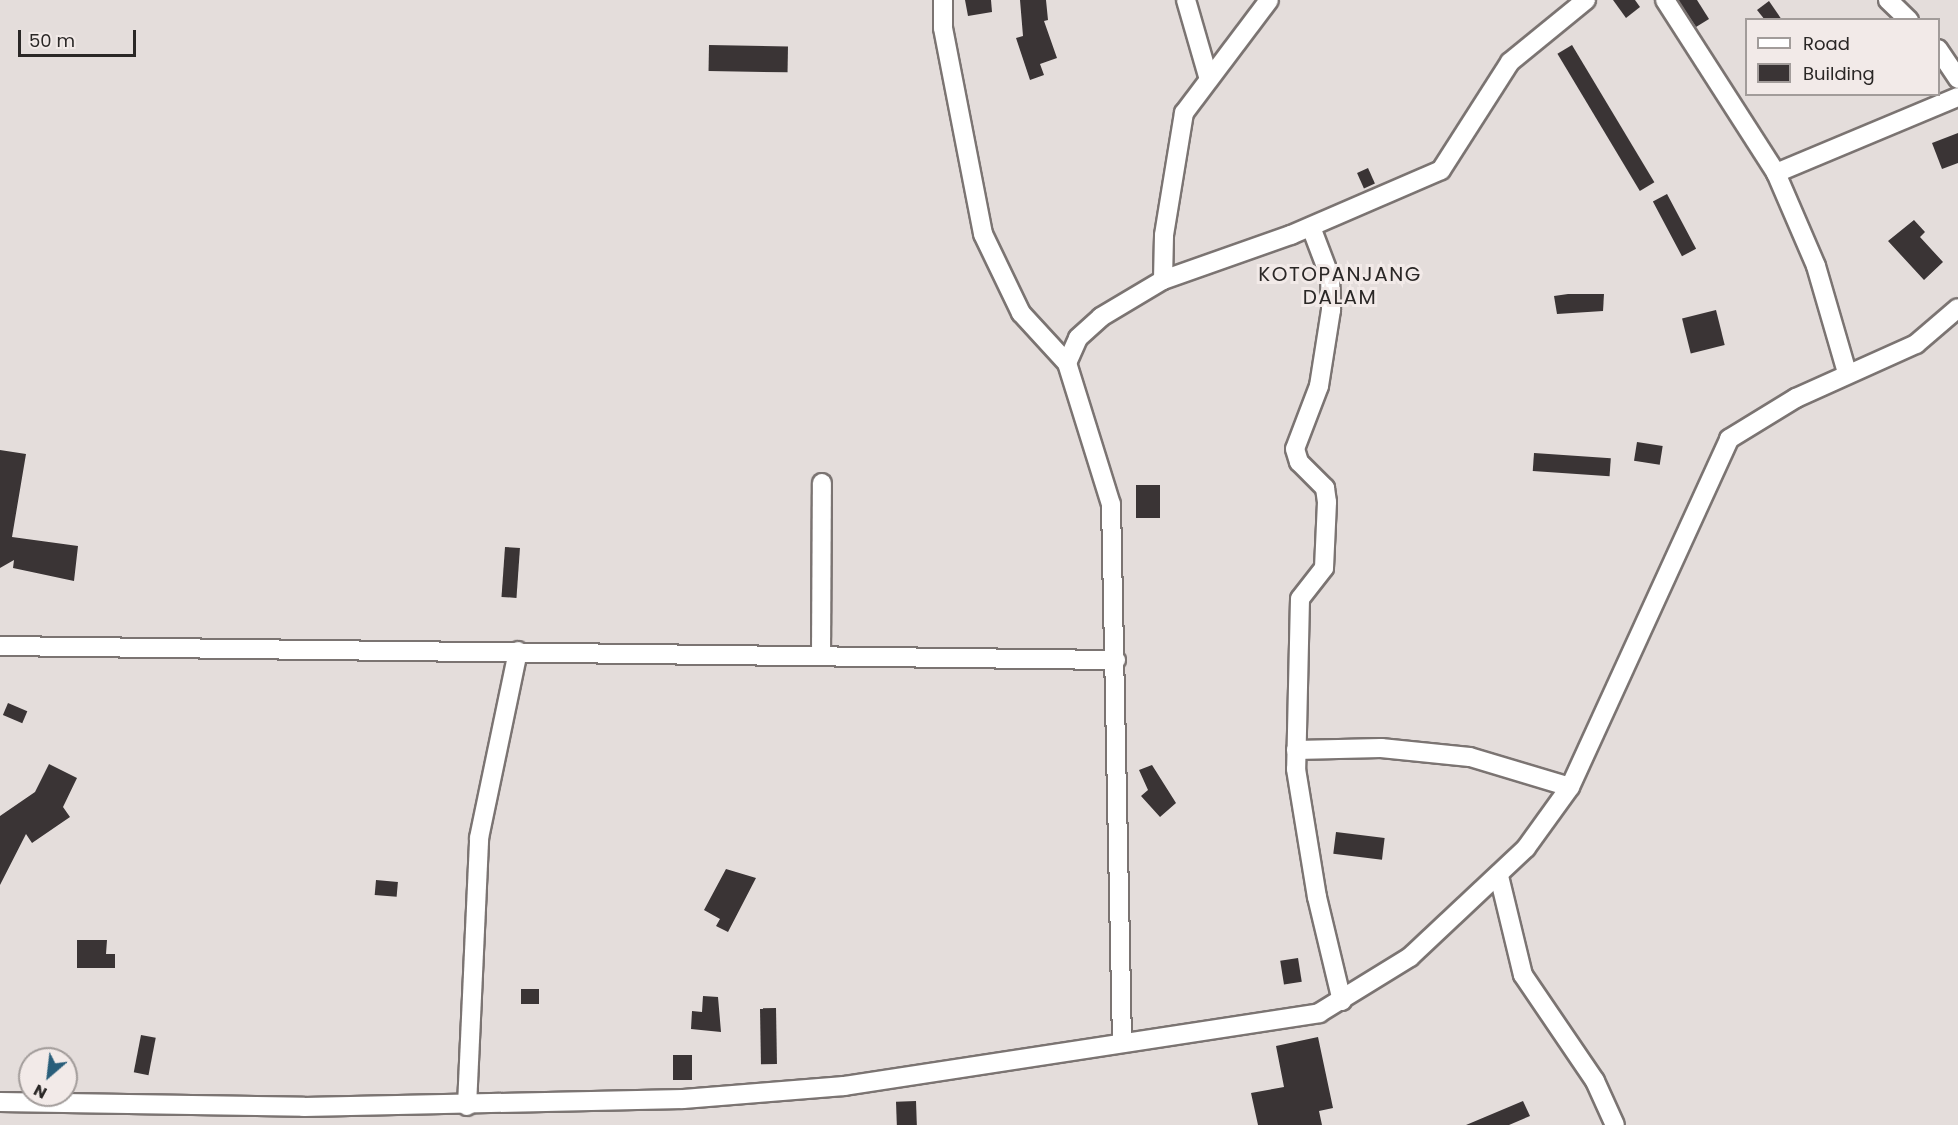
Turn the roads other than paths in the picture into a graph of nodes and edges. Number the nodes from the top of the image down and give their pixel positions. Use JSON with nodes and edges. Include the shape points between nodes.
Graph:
{"nodes":[{"id":1,"x":943,"y":0,"type":"edge"},
{"id":2,"x":1186,"y":0,"type":"edge"},
{"id":3,"x":1269,"y":0,"type":"edge"},
{"id":4,"x":1586,"y":0,"type":"edge"},
{"id":5,"x":1665,"y":0,"type":"edge"},
{"id":6,"x":1888,"y":0,"type":"edge"},
{"id":7,"x":1907,"y":18,"type":"edge"},
{"id":8,"x":1940,"y":53,"type":"edge"},
{"id":9,"x":1208,"y":76,"type":"junction"},
{"id":10,"x":1958,"y":79,"type":"edge"},
{"id":11,"x":1958,"y":97,"type":"edge"},
{"id":12,"x":1776,"y":173,"type":"junction"},
{"id":13,"x":1311,"y":227,"type":"junction"},
{"id":14,"x":1163,"y":280,"type":"junction"},
{"id":15,"x":1958,"y":308,"type":"edge"},
{"id":16,"x":1067,"y":363,"type":"junction"},
{"id":17,"x":1847,"y":373,"type":"junction"},
{"id":18,"x":822,"y":483,"type":"dead end"},
{"id":19,"x":0,"y":646,"type":"edge"},
{"id":20,"x":518,"y":651,"type":"junction"},
{"id":21,"x":821,"y":656,"type":"junction"},
{"id":22,"x":1116,"y":660,"type":"junction"},
{"id":23,"x":1296,"y":750,"type":"junction"},
{"id":24,"x":1570,"y":786,"type":"junction"},
{"id":25,"x":1499,"y":876,"type":"junction"},
{"id":26,"x":1342,"y":1001,"type":"junction"},
{"id":27,"x":1122,"y":1043,"type":"junction"},
{"id":28,"x":0,"y":1102,"type":"edge"},
{"id":29,"x":468,"y":1106,"type":"junction"},
{"id":30,"x":1615,"y":1125,"type":"edge"}],
"edges":[{"from":1,"to":16,"type":"street","via":[[943,28],[983,234],[1021,313]]},
{"from":2,"to":9,"type":"street"},
{"from":3,"to":9,"type":"street"},
{"from":4,"to":13,"type":"street","via":[[1510,62],[1441,170]]},
{"from":5,"to":12,"type":"street"},
{"from":6,"to":7,"type":"street"},
{"from":8,"to":10,"type":"street"},
{"from":9,"to":14,"type":"street","via":[[1178,132]]},
{"from":11,"to":12,"type":"street"},
{"from":12,"to":17,"type":"street","via":[[1816,266]]},
{"from":13,"to":14,"type":"street"},
{"from":13,"to":23,"type":"street","via":[[1330,277],[1331,310],[1319,386],[1295,449],[1299,462],[1325,488],[1328,502],[1324,568],[1300,599]]},
{"from":14,"to":16,"type":"street","via":[[1101,317],[1078,338]]},
{"from":15,"to":17,"type":"street","via":[[1916,344]]},
{"from":16,"to":22,"type":"street","via":[[1111,504]]},
{"from":17,"to":24,"type":"street","via":[[1750,422],[1730,439]]},
{"from":18,"to":21,"type":"street"},
{"from":19,"to":20,"type":"street"},
{"from":20,"to":21,"type":"street"},
{"from":20,"to":29,"type":"street","via":[[479,838]]},
{"from":21,"to":22,"type":"street"},
{"from":22,"to":27,"type":"street"},
{"from":23,"to":24,"type":"street","via":[[1381,748],[1470,756]]},
{"from":23,"to":26,"type":"street","via":[[1317,897]]},
{"from":24,"to":25,"type":"street"},
{"from":25,"to":26,"type":"street","via":[[1410,957]]},
{"from":25,"to":30,"type":"street","via":[[1522,975],[1595,1081]]},
{"from":26,"to":27,"type":"street","via":[[1291,1019],[1220,1024]]},
{"from":27,"to":29,"type":"street","via":[[844,1086],[683,1099]]},
{"from":28,"to":29,"type":"street"}]}
